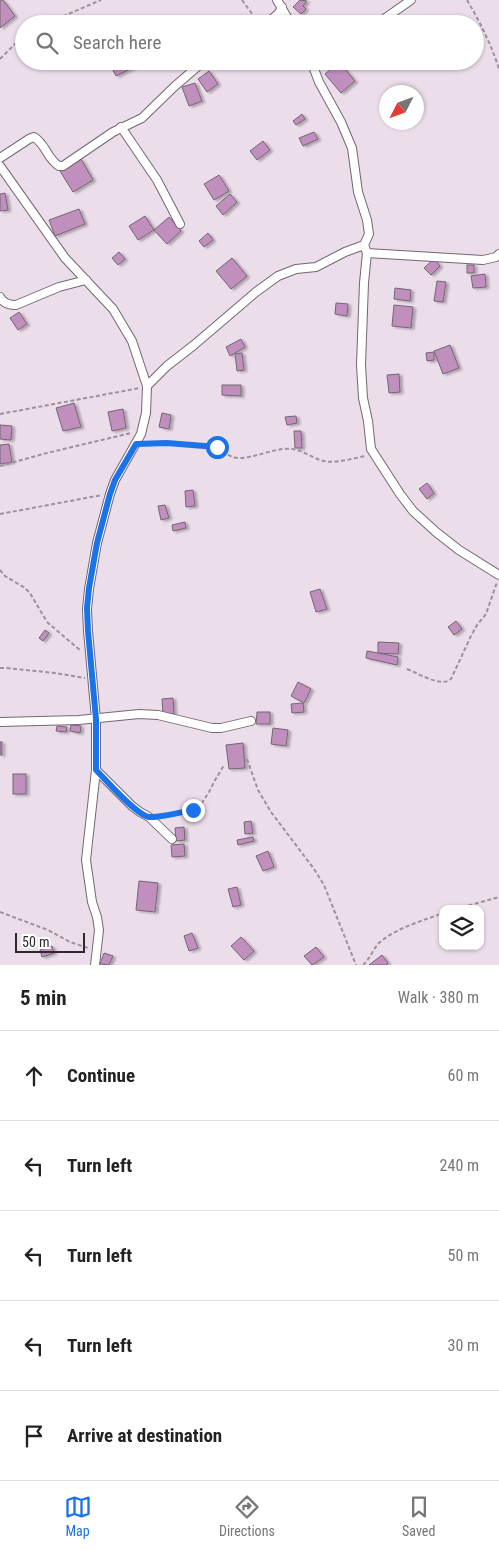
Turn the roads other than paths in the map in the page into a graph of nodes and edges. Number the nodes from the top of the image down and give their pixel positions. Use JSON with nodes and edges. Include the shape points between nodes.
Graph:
{"nodes":[{"id":1,"x":410,"y":0,"type":"edge"},
{"id":2,"x":279,"y":4,"type":"edge"},
{"id":3,"x":286,"y":15,"type":"edge"},
{"id":4,"x":389,"y":15,"type":"edge"},
{"id":5,"x":192,"y":70,"type":"edge"},
{"id":6,"x":315,"y":70,"type":"edge"},
{"id":7,"x":122,"y":128,"type":"junction"},
{"id":8,"x":0,"y":158,"type":"edge"},
{"id":9,"x":0,"y":166,"type":"edge"},
{"id":10,"x":180,"y":224,"type":"dead end"},
{"id":11,"x":364,"y":245,"type":"junction"},
{"id":12,"x":367,"y":253,"type":"junction"},
{"id":13,"x":499,"y":254,"type":"edge"},
{"id":14,"x":86,"y":280,"type":"junction"},
{"id":15,"x":0,"y":297,"type":"edge"},
{"id":16,"x":147,"y":386,"type":"junction"},
{"id":17,"x":499,"y":575,"type":"edge"},
{"id":18,"x":96,"y":719,"type":"junction"},
{"id":19,"x":251,"y":721,"type":"dead end"},
{"id":20,"x":0,"y":722,"type":"edge"},
{"id":21,"x":96,"y":770,"type":"junction"},
{"id":22,"x":172,"y":839,"type":"dead end"},
{"id":23,"x":95,"y":965,"type":"edge"}],
"edges":[{"from":1,"to":4,"type":"street"},
{"from":2,"to":3,"type":"street"},
{"from":5,"to":7,"type":"street","via":[[142,118]]},
{"from":6,"to":11,"type":"street","via":[[352,148],[358,192],[369,234]]},
{"from":7,"to":8,"type":"street","via":[[63,166],[54,163],[44,145],[34,137]]},
{"from":7,"to":10,"type":"street"},
{"from":9,"to":14,"type":"street","via":[[65,258]]},
{"from":11,"to":12,"type":"street"},
{"from":11,"to":16,"type":"street","via":[[316,267],[296,269],[278,276]]},
{"from":12,"to":13,"type":"street","via":[[483,260]]},
{"from":12,"to":17,"type":"street","via":[[361,365],[371,449],[413,510],[459,550]]},
{"from":14,"to":15,"type":"street","via":[[16,305],[10,305]]},
{"from":14,"to":16,"type":"street","via":[[125,327]]},
{"from":16,"to":18,"type":"street","via":[[142,428],[110,494],[89,588],[87,608]]},
{"from":18,"to":19,"type":"street","via":[[158,715],[212,728]]},
{"from":18,"to":20,"type":"street"},
{"from":18,"to":21,"type":"street"},
{"from":21,"to":22,"type":"street"},
{"from":21,"to":23,"type":"street","via":[[86,860],[99,930]]}]}
